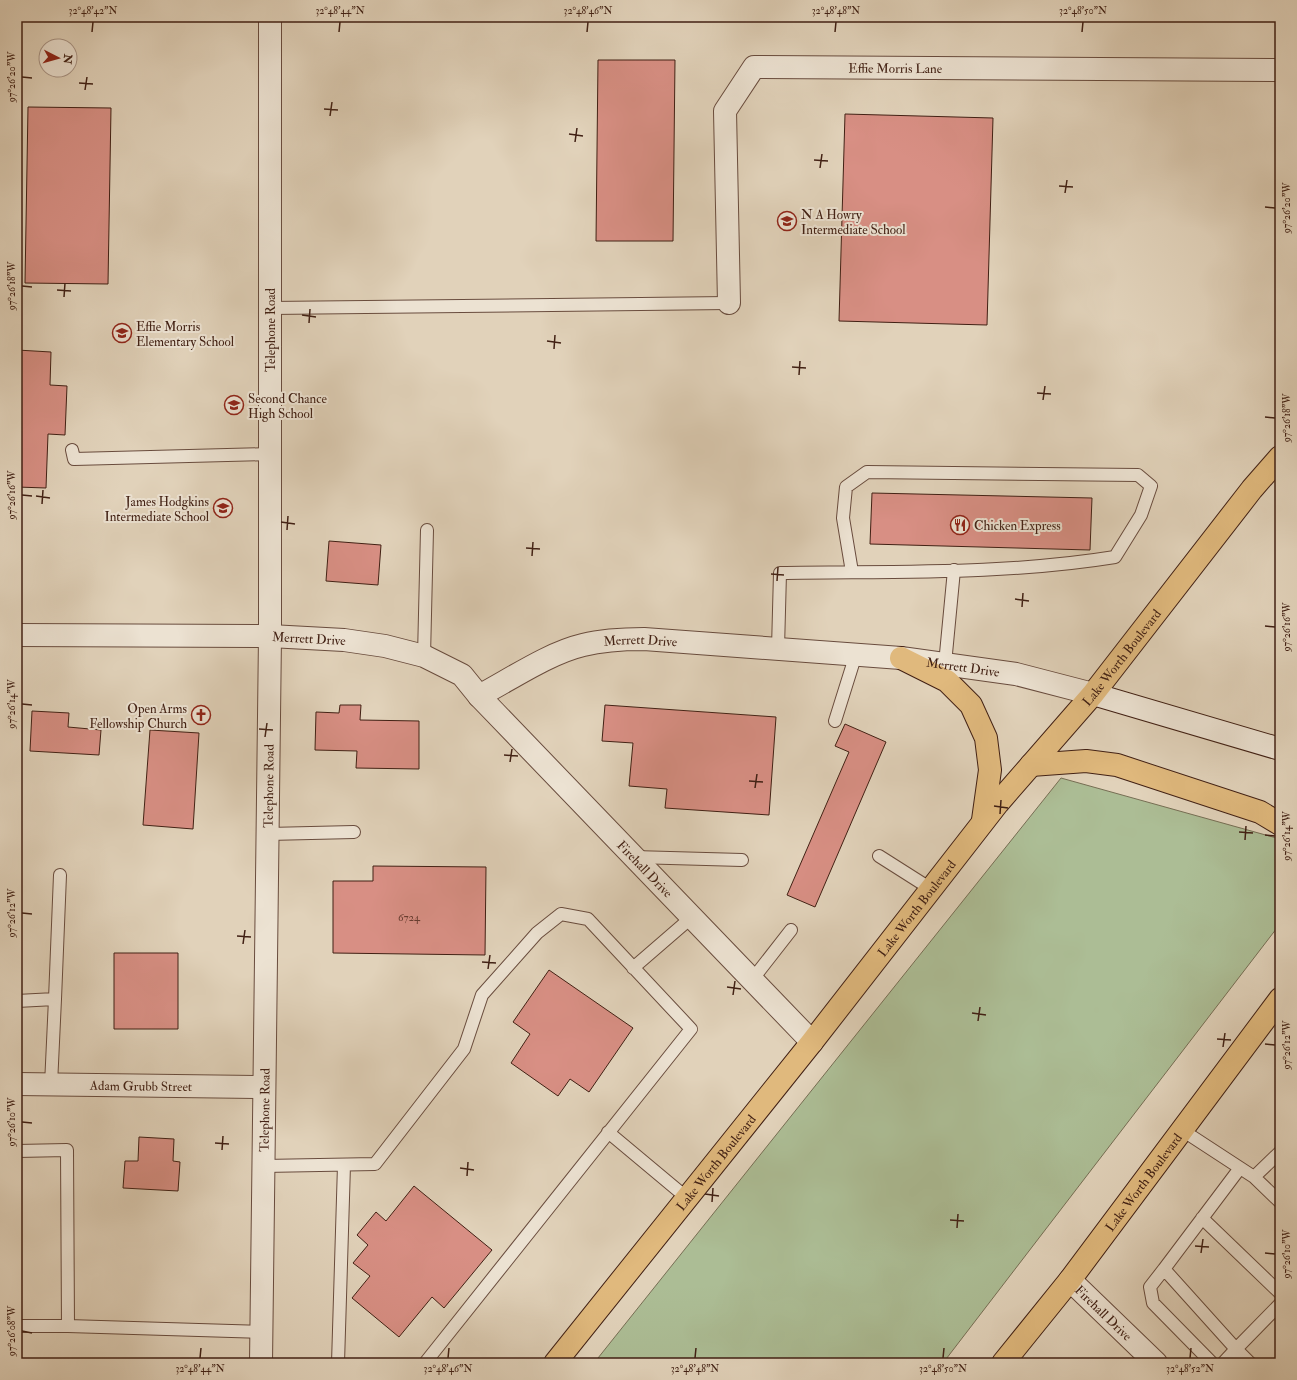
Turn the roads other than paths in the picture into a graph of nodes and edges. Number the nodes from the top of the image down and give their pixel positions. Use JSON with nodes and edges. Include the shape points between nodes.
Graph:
{"nodes":[{"id":1,"x":270,"y":17,"type":"edge"},
{"id":2,"x":1280,"y":70,"type":"edge"},
{"id":3,"x":729,"y":303,"type":"joint"},
{"id":4,"x":270,"y":308,"type":"junction"},
{"id":5,"x":72,"y":450,"type":"dead end"},
{"id":6,"x":270,"y":454,"type":"junction"},
{"id":7,"x":1280,"y":457,"type":"edge"},
{"id":8,"x":427,"y":530,"type":"dead end"},
{"id":9,"x":954,"y":570,"type":"junction"},
{"id":10,"x":852,"y":572,"type":"junction"},
{"id":11,"x":17,"y":635,"type":"edge"},
{"id":12,"x":270,"y":636,"type":"junction"},
{"id":13,"x":778,"y":648,"type":"junction"},
{"id":14,"x":856,"y":654,"type":"junction"},
{"id":15,"x":424,"y":656,"type":"junction"},
{"id":16,"x":901,"y":658,"type":"junction"},
{"id":17,"x":945,"y":664,"type":"junction"},
{"id":18,"x":1093,"y":694,"type":"junction"},
{"id":19,"x":479,"y":696,"type":"junction"},
{"id":20,"x":835,"y":721,"type":"dead end"},
{"id":21,"x":1280,"y":749,"type":"edge"},
{"id":22,"x":1031,"y":765,"type":"junction"},
{"id":23,"x":983,"y":821,"type":"junction"},
{"id":24,"x":1280,"y":824,"type":"edge"},
{"id":25,"x":354,"y":832,"type":"dead end"},
{"id":26,"x":268,"y":834,"type":"junction"},
{"id":27,"x":879,"y":856,"type":"dead end"},
{"id":28,"x":634,"y":857,"type":"junction"},
{"id":29,"x":742,"y":860,"type":"dead end"},
{"id":30,"x":60,"y":874,"type":"dead end"},
{"id":31,"x":931,"y":889,"type":"junction"},
{"id":32,"x":692,"y":917,"type":"junction"},
{"id":33,"x":791,"y":930,"type":"dead end"},
{"id":34,"x":634,"y":968,"type":"junction"},
{"id":35,"x":752,"y":980,"type":"junction"},
{"id":36,"x":55,"y":999,"type":"junction"},
{"id":37,"x":1280,"y":999,"type":"edge"},
{"id":38,"x":17,"y":1001,"type":"edge"},
{"id":39,"x":812,"y":1042,"type":"junction"},
{"id":40,"x":17,"y":1084,"type":"edge"},
{"id":41,"x":51,"y":1085,"type":"junction"},
{"id":42,"x":264,"y":1087,"type":"junction"},
{"id":43,"x":1182,"y":1130,"type":"junction"},
{"id":44,"x":608,"y":1132,"type":"junction"},
{"id":45,"x":17,"y":1151,"type":"edge"},
{"id":46,"x":1280,"y":1152,"type":"edge"},
{"id":47,"x":344,"y":1165,"type":"junction"},
{"id":48,"x":264,"y":1166,"type":"junction"},
{"id":49,"x":1240,"y":1168,"type":"junction"},
{"id":50,"x":1254,"y":1177,"type":"junction"},
{"id":51,"x":687,"y":1198,"type":"junction"},
{"id":52,"x":1280,"y":1202,"type":"edge"},
{"id":53,"x":1202,"y":1218,"type":"junction"},
{"id":54,"x":1164,"y":1269,"type":"junction"},
{"id":55,"x":1070,"y":1280,"type":"junction"},
{"id":56,"x":1280,"y":1293,"type":"edge"},
{"id":57,"x":1280,"y":1304,"type":"edge"},
{"id":58,"x":17,"y":1326,"type":"edge"},
{"id":59,"x":68,"y":1326,"type":"junction"},
{"id":60,"x":261,"y":1332,"type":"junction"},
{"id":61,"x":1236,"y":1349,"type":"junction"},
{"id":62,"x":261,"y":1363,"type":"edge"},
{"id":63,"x":338,"y":1363,"type":"edge"},
{"id":64,"x":426,"y":1363,"type":"edge"},
{"id":65,"x":555,"y":1363,"type":"edge"},
{"id":66,"x":1004,"y":1363,"type":"edge"},
{"id":67,"x":1156,"y":1363,"type":"edge"},
{"id":68,"x":1212,"y":1363,"type":"edge"},
{"id":69,"x":1223,"y":1363,"type":"edge"},
{"id":70,"x":1250,"y":1363,"type":"edge"}],
"edges":[{"from":1,"to":4,"type":"street","name":"Telephone Road"},
{"from":2,"to":3,"type":"street","name":"Effie Morris Lane","via":[[754,67],[725,111]]},
{"from":3,"to":4,"type":"lane"},
{"from":4,"to":6,"type":"street","name":"Telephone Road"},
{"from":5,"to":6,"type":"lane","via":[[74,459]]},
{"from":6,"to":12,"type":"street","name":"Telephone Road"},
{"from":7,"to":18,"type":"highway","name":"Lake Worth Boulevard","via":[[1252,489]]},
{"from":8,"to":15,"type":"lane"},
{"from":9,"to":10,"type":"lane"},
{"from":9,"to":10,"type":"lane","via":[[1070,564],[1115,557],[1141,515],[1151,486],[1138,475],[868,472],[846,487],[843,518]]},
{"from":9,"to":17,"type":"lane"},
{"from":10,"to":13,"type":"lane","via":[[780,573]]},
{"from":11,"to":12,"type":"street","name":"Merrett Drive"},
{"from":12,"to":15,"type":"street","name":"Merrett Drive","via":[[344,640],[385,646]]},
{"from":12,"to":26,"type":"street","name":"Telephone Road"},
{"from":13,"to":14,"type":"street","name":"Merrett Drive"},
{"from":13,"to":19,"type":"street","name":"Merrett Drive","via":[[644,639],[606,640],[560,653]]},
{"from":14,"to":16,"type":"street","name":"Merrett Drive"},
{"from":14,"to":20,"type":"lane"},
{"from":15,"to":19,"type":"street","name":"Merrett Drive","via":[[462,675]]},
{"from":16,"to":17,"type":"street","name":"Merrett Drive"},
{"from":16,"to":23,"type":"highway","via":[[947,681],[971,705],[986,738],[990,770]]},
{"from":17,"to":18,"type":"street","name":"Merrett Drive","via":[[1016,674]]},
{"from":18,"to":21,"type":"street","name":"Merrett Drive"},
{"from":18,"to":22,"type":"highway","name":"Lake Worth Boulevard"},
{"from":19,"to":28,"type":"street","name":"Firehall Drive"},
{"from":22,"to":23,"type":"highway","name":"Lake Worth Boulevard"},
{"from":22,"to":24,"type":"highway","via":[[1086,762],[1117,765],[1260,812]]},
{"from":23,"to":31,"type":"highway","name":"Lake Worth Boulevard"},
{"from":25,"to":26,"type":"lane"},
{"from":26,"to":42,"type":"street","name":"Telephone Road"},
{"from":27,"to":31,"type":"lane"},
{"from":28,"to":29,"type":"lane"},
{"from":28,"to":32,"type":"street","name":"Firehall Drive"},
{"from":30,"to":36,"type":"lane"},
{"from":31,"to":39,"type":"highway","name":"Lake Worth Boulevard"},
{"from":32,"to":34,"type":"lane"},
{"from":32,"to":35,"type":"street","name":"Firehall Drive"},
{"from":33,"to":35,"type":"lane"},
{"from":34,"to":44,"type":"lane","via":[[691,1029]]},
{"from":34,"to":47,"type":"lane","via":[[588,919],[561,914],[537,933],[482,995],[464,1049],[375,1164]]},
{"from":35,"to":39,"type":"street","name":"Firehall Drive"},
{"from":36,"to":38,"type":"lane"},
{"from":36,"to":41,"type":"lane"},
{"from":37,"to":43,"type":"highway","name":"Lake Worth Boulevard"},
{"from":39,"to":51,"type":"highway","name":"Lake Worth Boulevard"},
{"from":40,"to":41,"type":"street","name":"Adam Grubb Street"},
{"from":41,"to":42,"type":"street","name":"Adam Grubb Street"},
{"from":42,"to":48,"type":"street","name":"Telephone Road"},
{"from":43,"to":49,"type":"lane"},
{"from":43,"to":55,"type":"highway","name":"Lake Worth Boulevard"},
{"from":44,"to":51,"type":"lane"},
{"from":44,"to":64,"type":"lane"},
{"from":45,"to":59,"type":"lane","via":[[66,1150]]},
{"from":46,"to":50,"type":"lane"},
{"from":47,"to":48,"type":"lane"},
{"from":47,"to":63,"type":"lane"},
{"from":48,"to":60,"type":"street","name":"Telephone Road"},
{"from":49,"to":50,"type":"lane"},
{"from":49,"to":53,"type":"lane"},
{"from":50,"to":52,"type":"lane"},
{"from":51,"to":65,"type":"highway","name":"Lake Worth Boulevard"},
{"from":53,"to":54,"type":"lane"},
{"from":53,"to":56,"type":"lane"},
{"from":54,"to":61,"type":"lane"},
{"from":54,"to":68,"type":"lane","via":[[1150,1287],[1153,1303]]},
{"from":55,"to":66,"type":"highway","name":"Lake Worth Boulevard"},
{"from":55,"to":67,"type":"street","name":"Firehall Drive"},
{"from":57,"to":61,"type":"lane"},
{"from":58,"to":59,"type":"lane"},
{"from":59,"to":60,"type":"lane"},
{"from":60,"to":62,"type":"street","name":"Telephone Road"},
{"from":61,"to":69,"type":"lane"},
{"from":61,"to":70,"type":"lane"}]}
